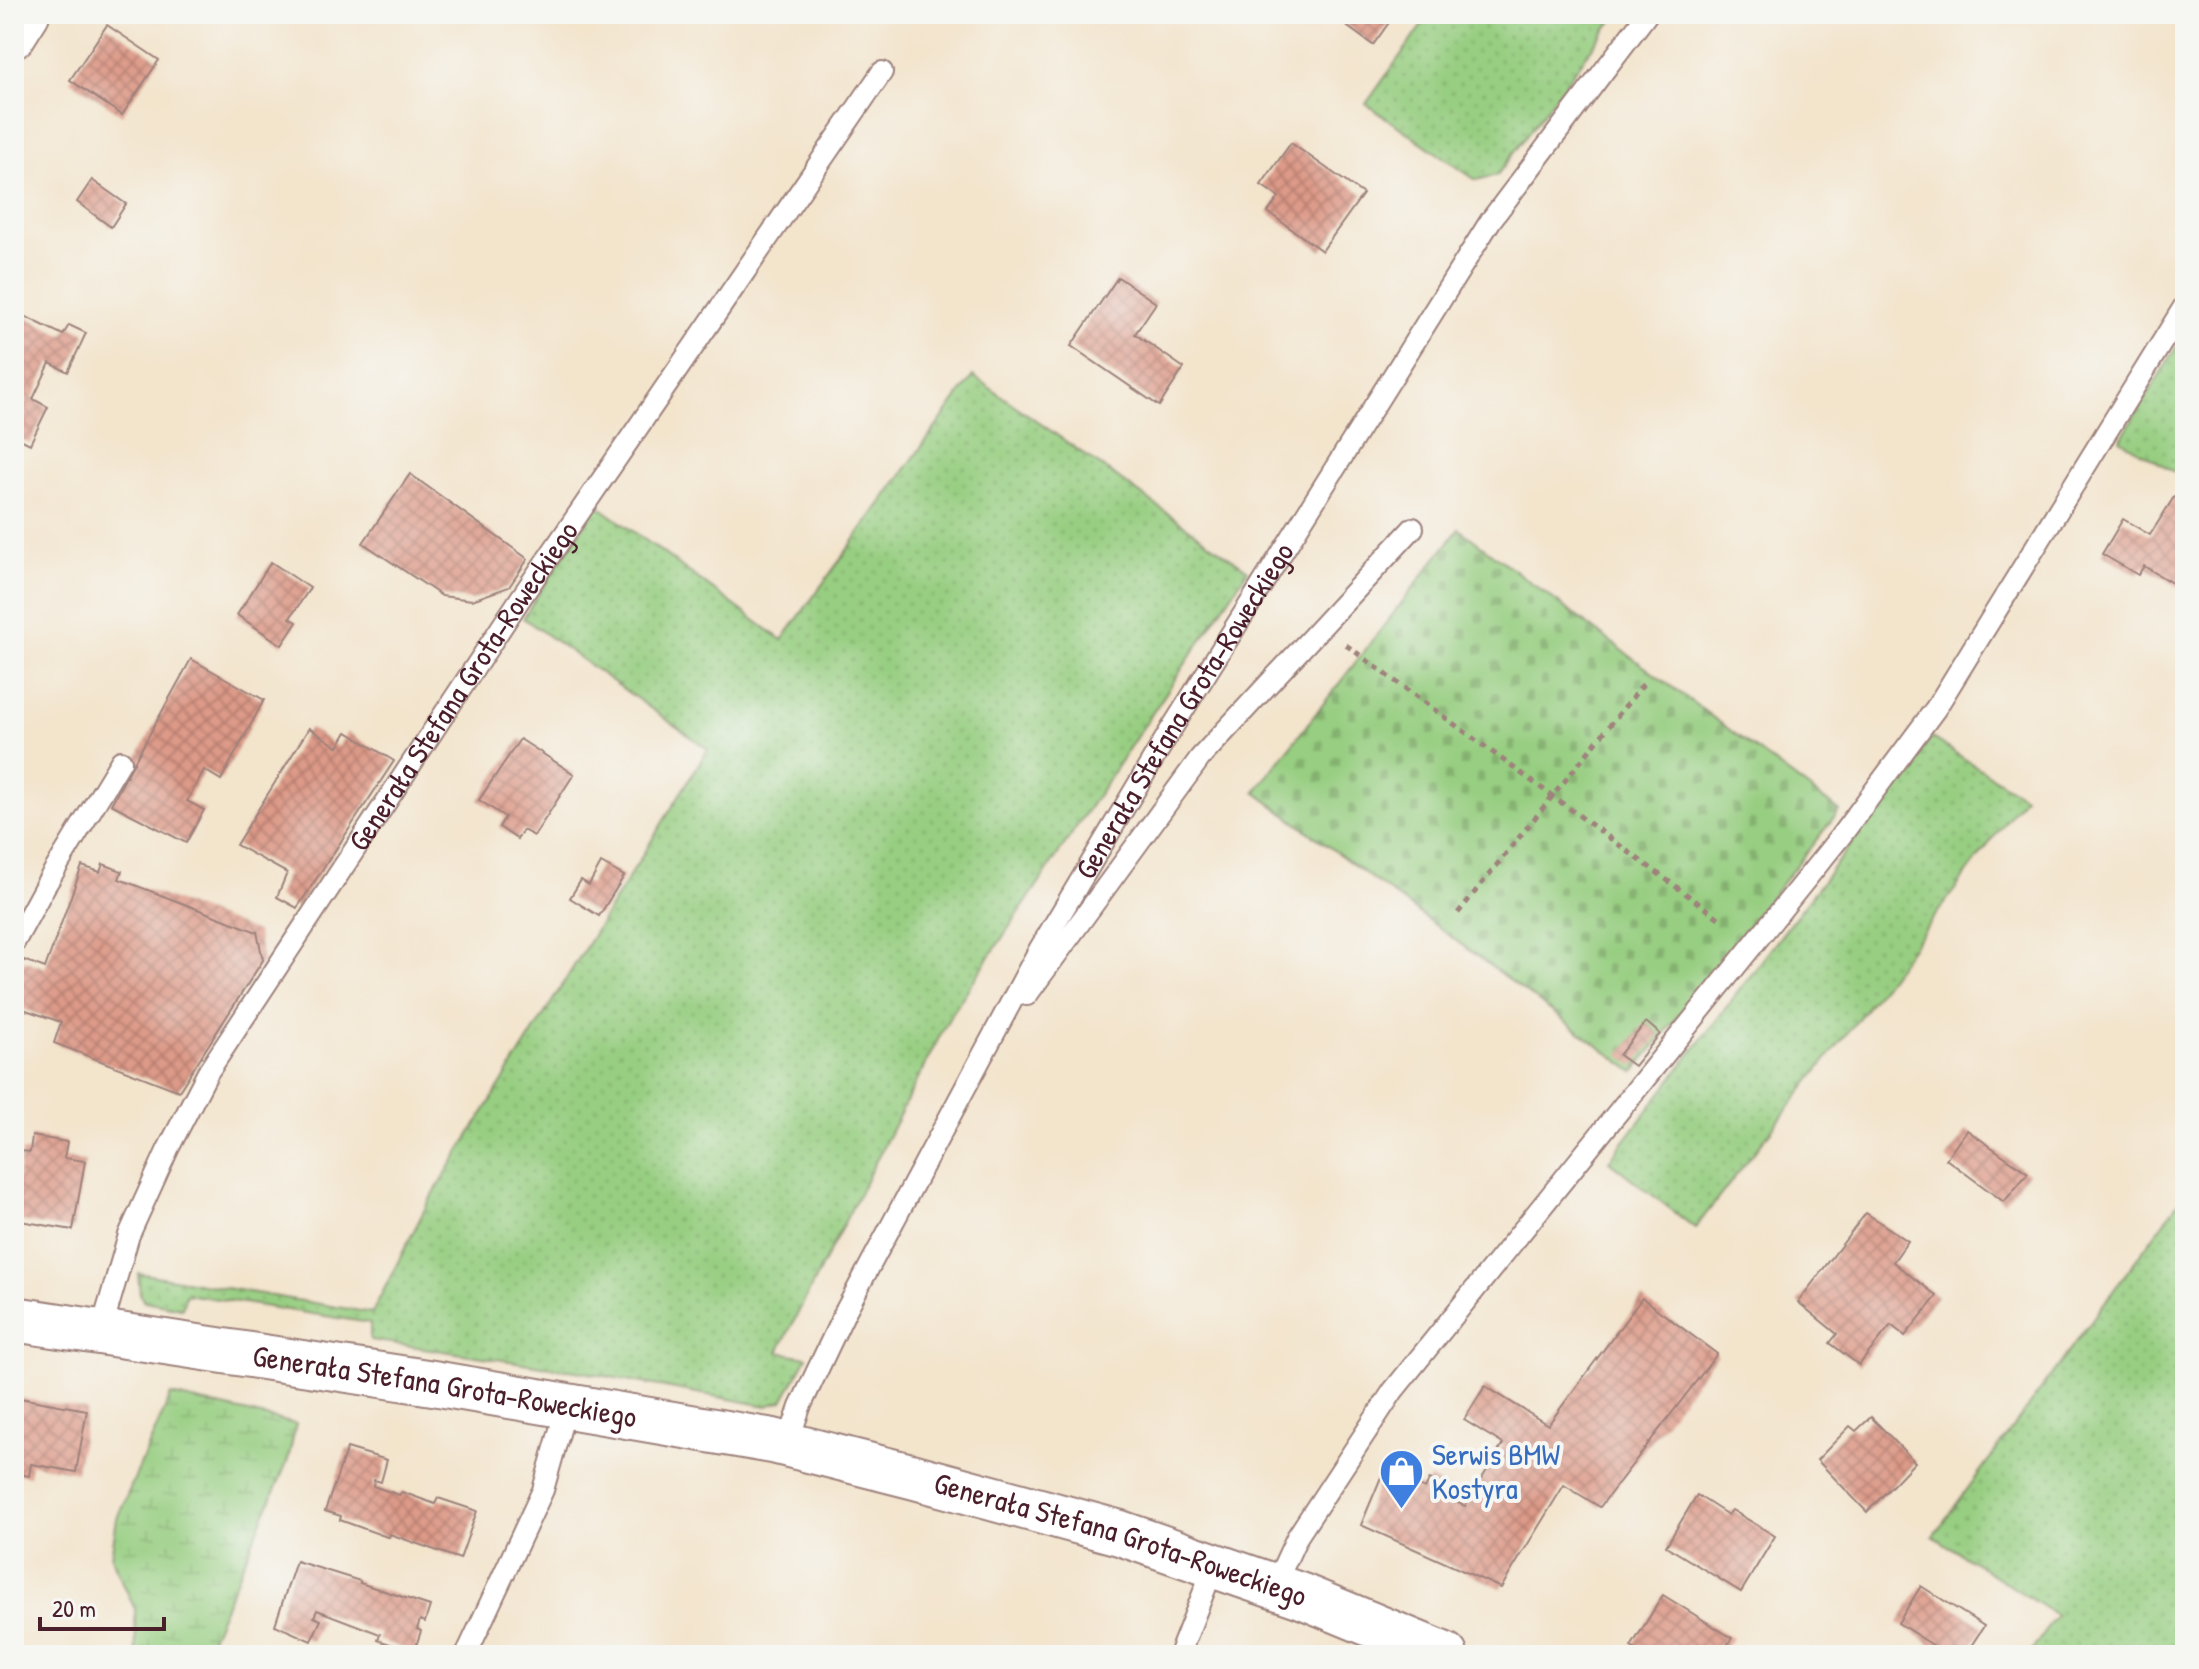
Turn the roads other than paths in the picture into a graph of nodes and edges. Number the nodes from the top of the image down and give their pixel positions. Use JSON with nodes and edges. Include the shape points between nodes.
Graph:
{"nodes":[{"id":1,"x":28,"y":14,"type":"edge"},
{"id":2,"x":1647,"y":14,"type":"edge"},
{"id":3,"x":14,"y":36,"type":"edge"},
{"id":4,"x":882,"y":72,"type":"dead end"},
{"id":5,"x":2185,"y":305,"type":"edge"},
{"id":6,"x":1413,"y":528,"type":"dead end"},
{"id":7,"x":121,"y":761,"type":"dead end"},
{"id":8,"x":14,"y":943,"type":"edge"},
{"id":9,"x":989,"y":1046,"type":"junction"},
{"id":10,"x":14,"y":1319,"type":"edge"},
{"id":11,"x":101,"y":1331,"type":"junction"},
{"id":12,"x":567,"y":1405,"type":"junction"},
{"id":13,"x":787,"y":1445,"type":"junction"},
{"id":14,"x":1214,"y":1566,"type":"junction"},
{"id":15,"x":1274,"y":1587,"type":"junction"},
{"id":16,"x":466,"y":1655,"type":"edge"},
{"id":17,"x":1179,"y":1655,"type":"edge"},
{"id":18,"x":1445,"y":1655,"type":"edge"}],
"edges":[{"from":1,"to":3,"type":"street"},
{"from":2,"to":9,"type":"lane","name":"Generała Stefana Grota-Roweckiego","via":[[1491,220],[1170,731],[1039,950]]},
{"from":4,"to":11,"type":"lane","name":"Generała Stefana Grota-Roweckiego","via":[[520,599],[208,1072],[129,1235]]},
{"from":5,"to":15,"type":"lane","via":[[1936,708],[1840,837],[1393,1391],[1297,1537]]},
{"from":6,"to":9,"type":"lane","via":[[1200,758]]},
{"from":7,"to":8,"type":"lane"},
{"from":9,"to":13,"type":"lane","name":"Generała Stefana Grota-Roweckiego","via":[[845,1312]]},
{"from":10,"to":11,"type":"street","name":"Generała Stefana Grota-Roweckiego"},
{"from":11,"to":12,"type":"street","name":"Generała Stefana Grota-Roweckiego"},
{"from":12,"to":13,"type":"street","name":"Generała Stefana Grota-Roweckiego"},
{"from":12,"to":16,"type":"lane","via":[[543,1490]]},
{"from":13,"to":14,"type":"street","name":"Generała Stefana Grota-Roweckiego","via":[[1120,1533]]},
{"from":14,"to":15,"type":"street","name":"Generała Stefana Grota-Roweckiego"},
{"from":14,"to":17,"type":"lane"},
{"from":15,"to":18,"type":"street","name":"Generała Stefana Grota-Roweckiego"}]}
